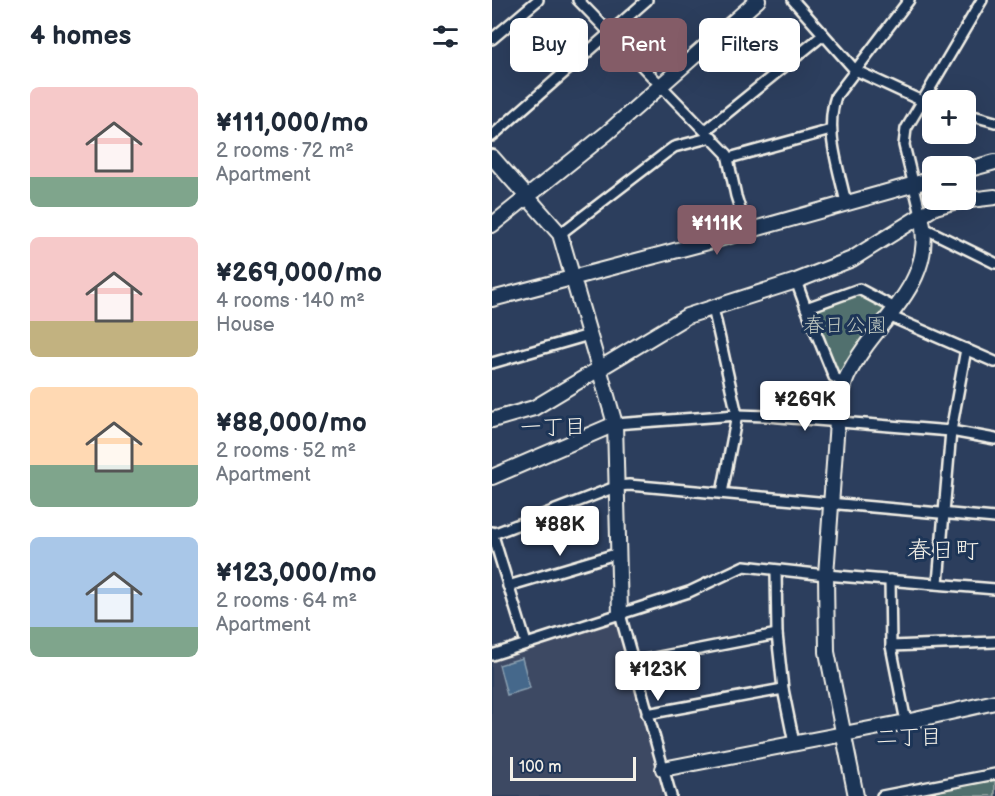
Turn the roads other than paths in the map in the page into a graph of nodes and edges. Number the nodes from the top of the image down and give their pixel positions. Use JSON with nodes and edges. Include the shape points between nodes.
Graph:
{"nodes":[{"id":1,"x":538,"y":0,"type":"edge"},
{"id":2,"x":578,"y":0,"type":"edge"},
{"id":3,"x":647,"y":0,"type":"edge"},
{"id":4,"x":759,"y":0,"type":"edge"},
{"id":5,"x":793,"y":0,"type":"edge"},
{"id":6,"x":909,"y":0,"type":"edge"},
{"id":7,"x":982,"y":0,"type":"edge"},
{"id":8,"x":626,"y":18,"type":"edge"},
{"id":9,"x":600,"y":23,"type":"edge"},
{"id":10,"x":492,"y":24,"type":"edge"},
{"id":11,"x":823,"y":35,"type":"junction"},
{"id":12,"x":496,"y":36,"type":"edge"},
{"id":13,"x":600,"y":40,"type":"edge"},
{"id":14,"x":855,"y":70,"type":"junction"},
{"id":15,"x":648,"y":72,"type":"edge"},
{"id":16,"x":661,"y":85,"type":"junction"},
{"id":17,"x":921,"y":101,"type":"junction"},
{"id":18,"x":976,"y":117,"type":"edge"},
{"id":19,"x":995,"y":122,"type":"edge"},
{"id":20,"x":831,"y":130,"type":"junction"},
{"id":21,"x":709,"y":134,"type":"junction"},
{"id":22,"x":492,"y":136,"type":"edge"},
{"id":23,"x":492,"y":157,"type":"edge"},
{"id":24,"x":729,"y":158,"type":"junction"},
{"id":25,"x":995,"y":162,"type":"edge"},
{"id":26,"x":976,"y":167,"type":"edge"},
{"id":27,"x":922,"y":182,"type":"edge"},
{"id":28,"x":914,"y":184,"type":"junction"},
{"id":29,"x":528,"y":197,"type":"junction"},
{"id":30,"x":995,"y":197,"type":"edge"},
{"id":31,"x":846,"y":203,"type":"junction"},
{"id":32,"x":923,"y":221,"type":"junction"},
{"id":33,"x":492,"y":225,"type":"edge"},
{"id":34,"x":747,"y":231,"type":"junction"},
{"id":35,"x":560,"y":234,"type":"junction"},
{"id":36,"x":995,"y":263,"type":"edge"},
{"id":37,"x":572,"y":278,"type":"junction"},
{"id":38,"x":796,"y":281,"type":"junction"},
{"id":39,"x":492,"y":299,"type":"edge"},
{"id":40,"x":713,"y":308,"type":"junction"},
{"id":41,"x":806,"y":308,"type":"junction"},
{"id":42,"x":892,"y":312,"type":"junction"},
{"id":43,"x":589,"y":335,"type":"junction"},
{"id":44,"x":966,"y":349,"type":"junction"},
{"id":45,"x":995,"y":361,"type":"edge"},
{"id":46,"x":492,"y":363,"type":"edge"},
{"id":47,"x":599,"y":368,"type":"junction"},
{"id":48,"x":844,"y":383,"type":"junction"},
{"id":49,"x":737,"y":415,"type":"junction"},
{"id":50,"x":492,"y":420,"type":"edge"},
{"id":51,"x":837,"y":422,"type":"junction"},
{"id":52,"x":615,"y":424,"type":"junction"},
{"id":53,"x":951,"y":430,"type":"junction"},
{"id":54,"x":995,"y":439,"type":"edge"},
{"id":55,"x":492,"y":477,"type":"edge"},
{"id":56,"x":618,"y":486,"type":"junction"},
{"id":57,"x":722,"y":493,"type":"junction"},
{"id":58,"x":831,"y":503,"type":"junction"},
{"id":59,"x":944,"y":514,"type":"junction"},
{"id":60,"x":995,"y":518,"type":"edge"},
{"id":61,"x":492,"y":533,"type":"edge"},
{"id":62,"x":619,"y":553,"type":"junction"},
{"id":63,"x":776,"y":571,"type":"junction"},
{"id":64,"x":826,"y":575,"type":"junction"},
{"id":65,"x":890,"y":580,"type":"junction"},
{"id":66,"x":938,"y":583,"type":"junction"},
{"id":67,"x":508,"y":586,"type":"junction"},
{"id":68,"x":995,"y":588,"type":"edge"},
{"id":69,"x":620,"y":614,"type":"junction"},
{"id":70,"x":777,"y":634,"type":"junction"},
{"id":71,"x":995,"y":642,"type":"edge"},
{"id":72,"x":526,"y":643,"type":"junction"},
{"id":73,"x":891,"y":646,"type":"junction"},
{"id":74,"x":492,"y":655,"type":"edge"},
{"id":75,"x":633,"y":662,"type":"junction"},
{"id":76,"x":783,"y":689,"type":"junction"},
{"id":77,"x":995,"y":703,"type":"edge"},
{"id":78,"x":647,"y":714,"type":"junction"},
{"id":79,"x":906,"y":722,"type":"junction"},
{"id":80,"x":843,"y":734,"type":"junction"},
{"id":81,"x":794,"y":743,"type":"junction"},
{"id":82,"x":663,"y":769,"type":"junction"},
{"id":83,"x":995,"y":774,"type":"edge"},
{"id":84,"x":922,"y":793,"type":"edge"},
{"id":85,"x":670,"y":796,"type":"edge"},
{"id":86,"x":856,"y":796,"type":"edge"},
{"id":87,"x":882,"y":796,"type":"edge"}],
"edges":[{"from":1,"to":12,"type":"street"},
{"from":2,"to":9,"type":"street"},
{"from":3,"to":8,"type":"street"},
{"from":4,"to":16,"type":"street"},
{"from":5,"to":11,"type":"street"},
{"from":6,"to":14,"type":"street"},
{"from":7,"to":17,"type":"street"},
{"from":10,"to":12,"type":"street"},
{"from":11,"to":14,"type":"street"},
{"from":11,"to":21,"type":"street"},
{"from":13,"to":22,"type":"street"},
{"from":14,"to":17,"type":"street"},
{"from":14,"to":20,"type":"street","via":[[836,96]]},
{"from":15,"to":16,"type":"street"},
{"from":16,"to":21,"type":"street"},
{"from":16,"to":29,"type":"street"},
{"from":17,"to":28,"type":"street","via":[[905,133],[904,145]]},
{"from":18,"to":19,"type":"street"},
{"from":20,"to":24,"type":"street"},
{"from":20,"to":31,"type":"street"},
{"from":21,"to":24,"type":"street"},
{"from":21,"to":35,"type":"street","via":[[674,147]]},
{"from":23,"to":29,"type":"street"},
{"from":24,"to":34,"type":"street"},
{"from":25,"to":26,"type":"street"},
{"from":27,"to":28,"type":"street"},
{"from":28,"to":31,"type":"street"},
{"from":28,"to":32,"type":"street"},
{"from":29,"to":33,"type":"street"},
{"from":29,"to":35,"type":"street"},
{"from":30,"to":32,"type":"street","via":[[935,207]]},
{"from":31,"to":34,"type":"street"},
{"from":32,"to":36,"type":"street"},
{"from":32,"to":38,"type":"street","via":[[852,259]]},
{"from":32,"to":42,"type":"street","via":[[925,244],[919,269]]},
{"from":34,"to":37,"type":"street"},
{"from":35,"to":37,"type":"street"},
{"from":37,"to":39,"type":"street"},
{"from":37,"to":43,"type":"street"},
{"from":38,"to":40,"type":"street"},
{"from":38,"to":41,"type":"street"},
{"from":40,"to":47,"type":"street","via":[[674,322]]},
{"from":40,"to":49,"type":"street"},
{"from":41,"to":42,"type":"street","via":[[859,289]]},
{"from":41,"to":48,"type":"street","via":[[834,377]]},
{"from":42,"to":44,"type":"street"},
{"from":42,"to":48,"type":"street"},
{"from":43,"to":46,"type":"street"},
{"from":43,"to":47,"type":"street"},
{"from":44,"to":45,"type":"street"},
{"from":44,"to":53,"type":"street"},
{"from":47,"to":50,"type":"street","via":[[534,408]]},
{"from":47,"to":52,"type":"street"},
{"from":48,"to":51,"type":"street"},
{"from":49,"to":51,"type":"street"},
{"from":49,"to":52,"type":"street"},
{"from":49,"to":57,"type":"street"},
{"from":51,"to":53,"type":"street"},
{"from":51,"to":58,"type":"street"},
{"from":52,"to":55,"type":"street"},
{"from":52,"to":56,"type":"street"},
{"from":53,"to":54,"type":"street"},
{"from":53,"to":59,"type":"street"},
{"from":56,"to":57,"type":"street"},
{"from":56,"to":61,"type":"street"},
{"from":56,"to":62,"type":"street"},
{"from":57,"to":58,"type":"street"},
{"from":58,"to":59,"type":"street"},
{"from":58,"to":64,"type":"street"},
{"from":59,"to":60,"type":"street"},
{"from":59,"to":66,"type":"street"},
{"from":61,"to":67,"type":"street"},
{"from":62,"to":67,"type":"street"},
{"from":62,"to":69,"type":"street"},
{"from":63,"to":64,"type":"street"},
{"from":63,"to":69,"type":"street","via":[[744,566],[689,592]]},
{"from":63,"to":70,"type":"street"},
{"from":64,"to":65,"type":"street"},
{"from":64,"to":80,"type":"street","via":[[827,652]]},
{"from":65,"to":66,"type":"street"},
{"from":65,"to":73,"type":"street"},
{"from":66,"to":68,"type":"street"},
{"from":67,"to":72,"type":"street"},
{"from":69,"to":72,"type":"street"},
{"from":69,"to":75,"type":"street"},
{"from":70,"to":75,"type":"street"},
{"from":70,"to":76,"type":"street"},
{"from":71,"to":73,"type":"street"},
{"from":72,"to":74,"type":"street"},
{"from":73,"to":79,"type":"street"},
{"from":75,"to":78,"type":"street"},
{"from":76,"to":78,"type":"street"},
{"from":76,"to":81,"type":"street"},
{"from":77,"to":79,"type":"street"},
{"from":78,"to":82,"type":"street"},
{"from":79,"to":80,"type":"street"},
{"from":80,"to":81,"type":"street"},
{"from":80,"to":86,"type":"street"},
{"from":81,"to":82,"type":"street"},
{"from":82,"to":85,"type":"street"},
{"from":83,"to":84,"type":"street"},
{"from":84,"to":87,"type":"street"}]}
